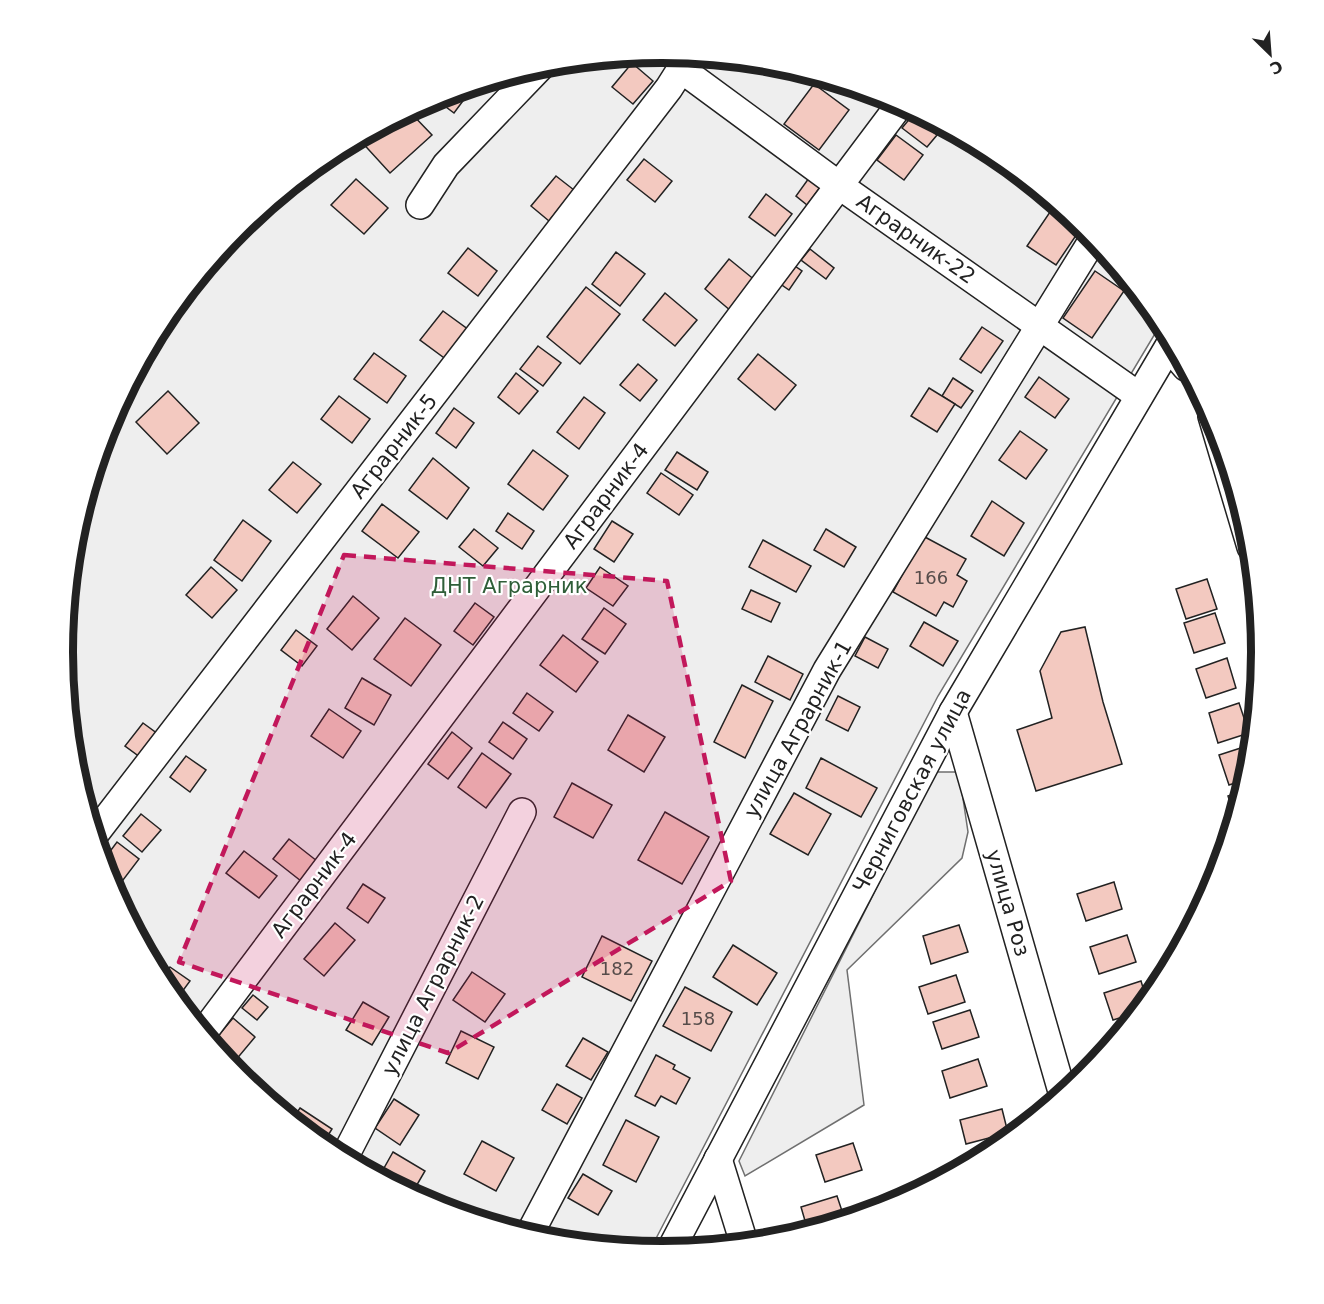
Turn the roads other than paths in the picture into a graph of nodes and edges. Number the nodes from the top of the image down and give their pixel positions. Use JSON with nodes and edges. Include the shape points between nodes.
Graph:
{"nodes":[{"id":1,"x":689,"y":68,"type":"edge"},
{"id":2,"x":529,"y":78,"type":"edge"},
{"id":3,"x":895,"y":111,"type":"edge"},
{"id":4,"x":840,"y":186,"type":"junction"},
{"id":5,"x":420,"y":206,"type":"dead end"},
{"id":6,"x":1088,"y":247,"type":"edge"},
{"id":7,"x":1038,"y":326,"type":"junction"},
{"id":8,"x":1167,"y":350,"type":"edge"},
{"id":9,"x":1138,"y":396,"type":"junction"},
{"id":10,"x":953,"y":712,"type":"junction"},
{"id":11,"x":522,"y":812,"type":"dead end"},
{"id":12,"x":100,"y":827,"type":"edge"},
{"id":13,"x":208,"y":1027,"type":"edge"},
{"id":14,"x":1060,"y":1085,"type":"edge"},
{"id":15,"x":348,"y":1150,"type":"edge"},
{"id":16,"x":718,"y":1159,"type":"junction"},
{"id":17,"x":533,"y":1227,"type":"edge"},
{"id":18,"x":741,"y":1236,"type":"edge"},
{"id":19,"x":675,"y":1241,"type":"edge"}],
"edges":[{"from":1,"to":4,"type":"street","name":"Аграрник-22"},
{"from":1,"to":12,"type":"street","name":"Аграрник-5"},
{"from":2,"to":5,"type":"street","via":[[446,165]]},
{"from":3,"to":4,"type":"street","name":"Аграрник-4"},
{"from":4,"to":7,"type":"street","name":"Аграрник-22"},
{"from":4,"to":13,"type":"street","name":"Аграрник-4"},
{"from":6,"to":7,"type":"street","name":"улица Аграрник-1"},
{"from":7,"to":9,"type":"street","name":"Аграрник-22"},
{"from":7,"to":17,"type":"street","name":"улица Аграрник-1","via":[[827,670]]},
{"from":8,"to":9,"type":"street","name":"Черниговская улица"},
{"from":9,"to":10,"type":"street","name":"Черниговская улица"},
{"from":10,"to":14,"type":"street","name":"улица Роз"},
{"from":10,"to":16,"type":"street","name":"Черниговская улица"},
{"from":11,"to":15,"type":"street","name":"улица Аграрник-2"},
{"from":16,"to":18,"type":"street"},
{"from":16,"to":19,"type":"street","name":"Черниговская улица"}]}
